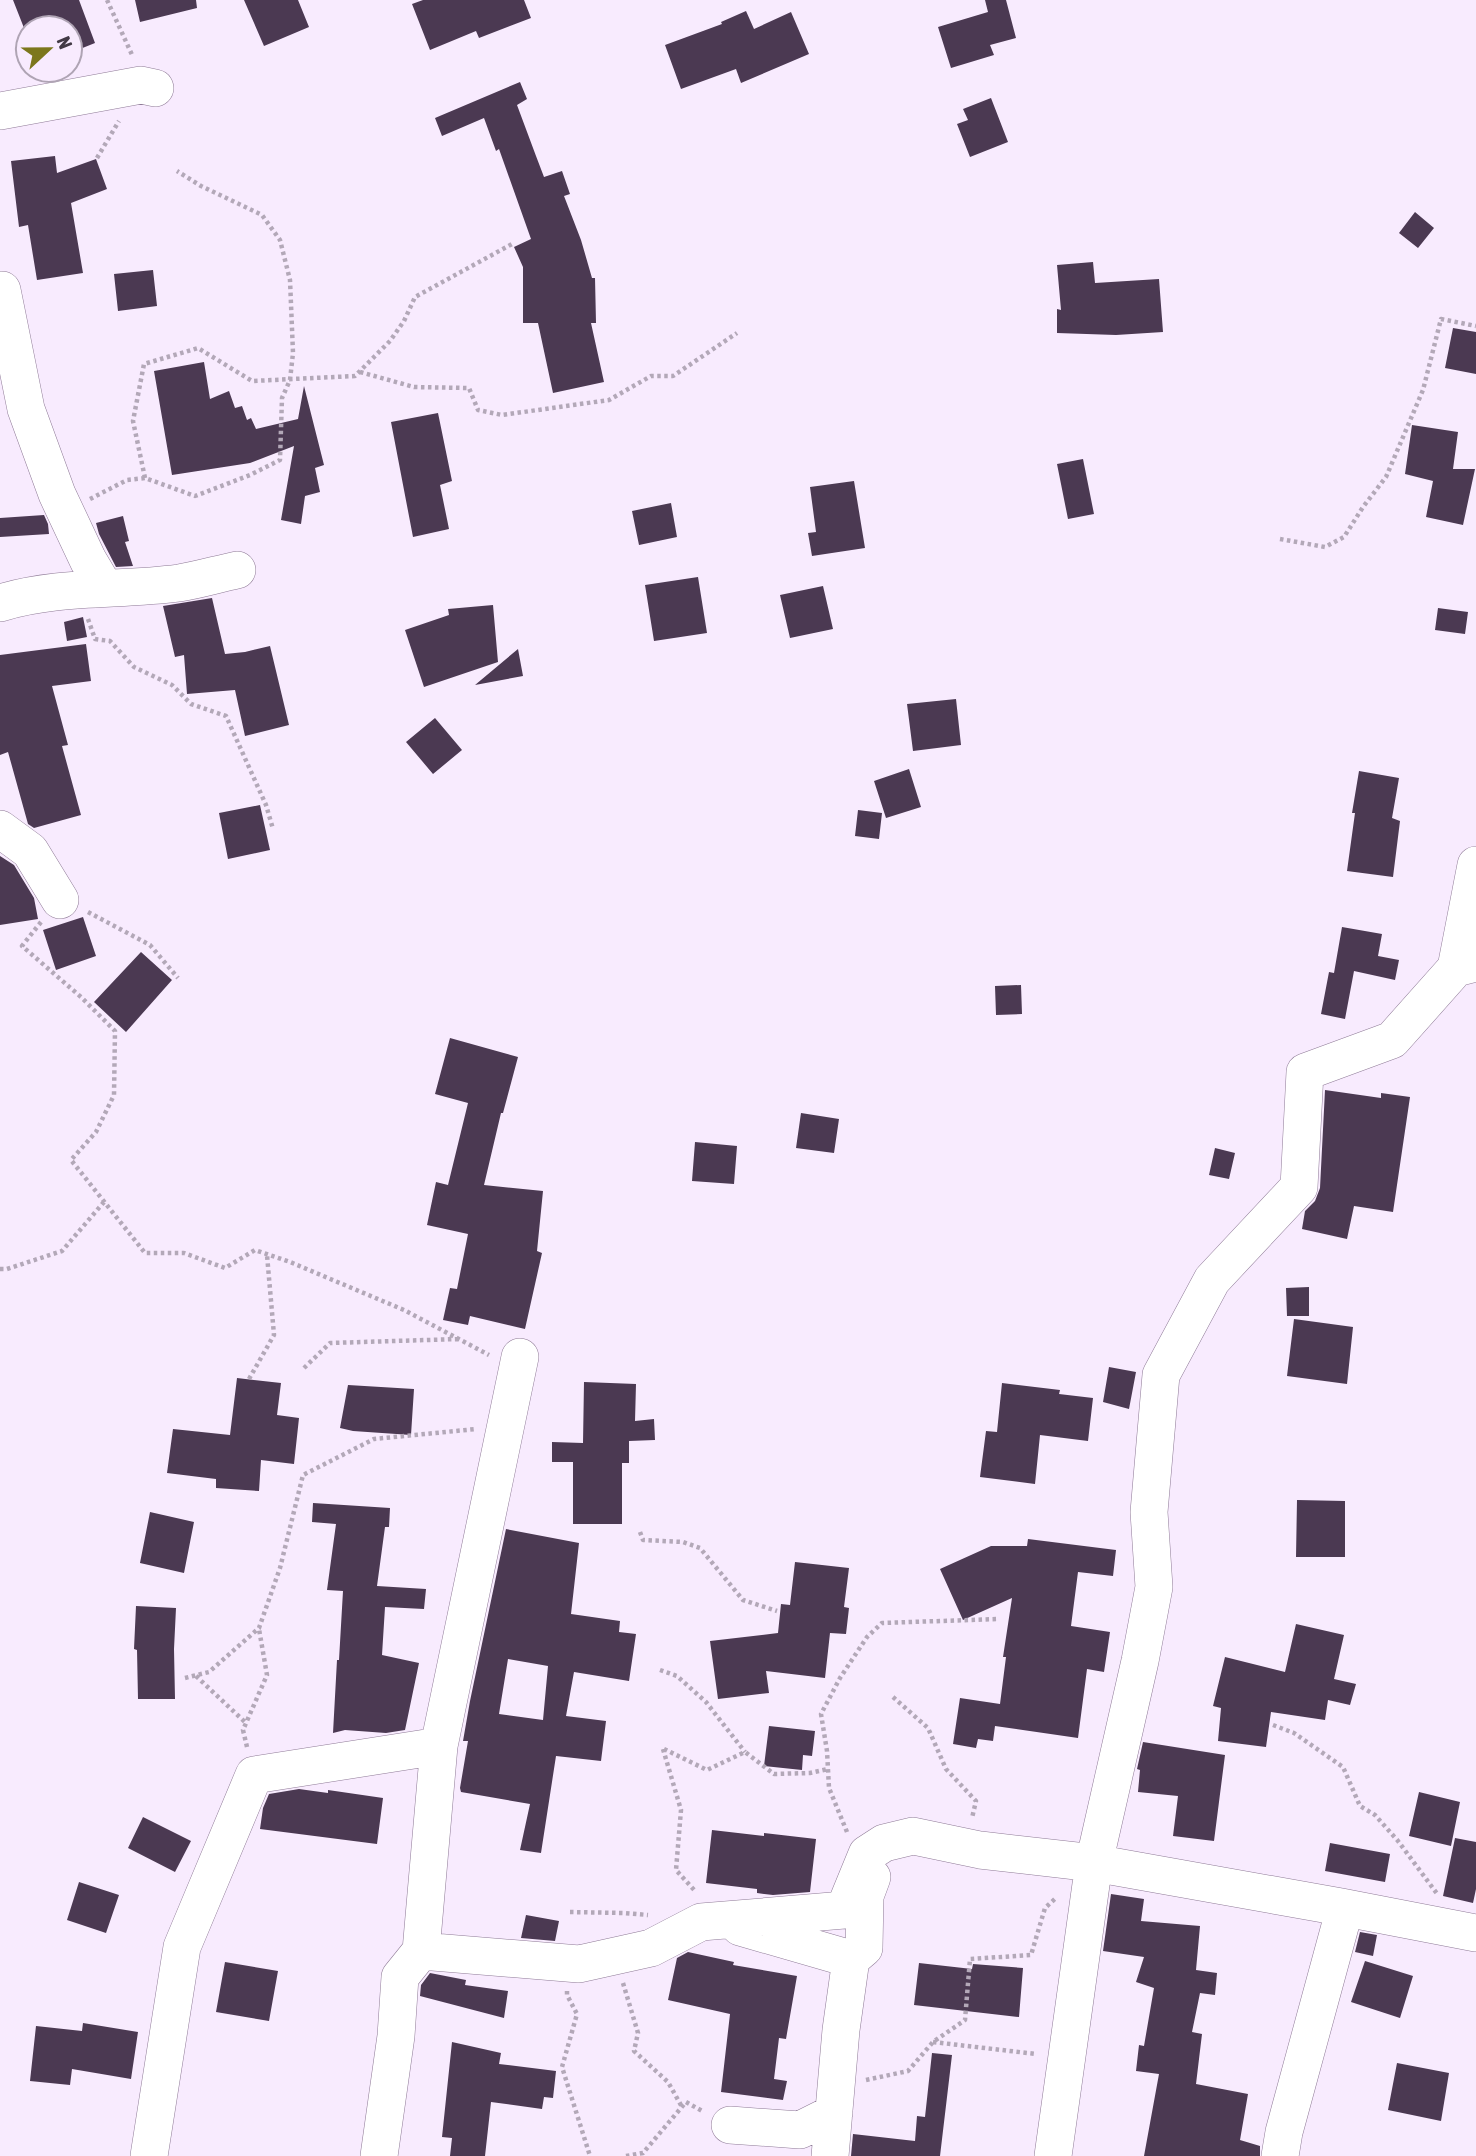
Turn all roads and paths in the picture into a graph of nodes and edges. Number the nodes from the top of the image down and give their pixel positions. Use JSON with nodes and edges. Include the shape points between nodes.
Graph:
{"nodes":[{"id":1,"x":155,"y":88,"type":"dead end"},
{"id":2,"x":0,"y":111,"type":"edge"},
{"id":3,"x":177,"y":171,"type":"dead end"},
{"id":4,"x":512,"y":244,"type":"dead end"},
{"id":5,"x":2,"y":290,"type":"dead end"},
{"id":6,"x":1476,"y":326,"type":"edge"},
{"id":7,"x":737,"y":333,"type":"dead end"},
{"id":8,"x":359,"y":372,"type":"junction"},
{"id":9,"x":290,"y":380,"type":"junction"},
{"id":10,"x":145,"y":478,"type":"junction"},
{"id":11,"x":88,"y":500,"type":"dead end"},
{"id":12,"x":1280,"y":539,"type":"dead end"},
{"id":13,"x":237,"y":570,"type":"dead end"},
{"id":14,"x":90,"y":588,"type":"junction"},
{"id":15,"x":0,"y":603,"type":"edge"},
{"id":16,"x":0,"y":829,"type":"edge"},
{"id":17,"x":273,"y":829,"type":"dead end"},
{"id":18,"x":1476,"y":865,"type":"edge"},
{"id":19,"x":59,"y":899,"type":"junction"},
{"id":20,"x":1466,"y":966,"type":"edge"},
{"id":21,"x":178,"y":978,"type":"dead end"},
{"id":22,"x":104,"y":1202,"type":"junction"},
{"id":23,"x":267,"y":1255,"type":"junction"},
{"id":24,"x":0,"y":1269,"type":"edge"},
{"id":25,"x":460,"y":1339,"type":"junction"},
{"id":26,"x":518,"y":1363,"type":"joint"},
{"id":27,"x":304,"y":1368,"type":"dead end"},
{"id":28,"x":249,"y":1379,"type":"dead end"},
{"id":29,"x":505,"y":1426,"type":"junction"},
{"id":30,"x":640,"y":1532,"type":"dead end"},
{"id":31,"x":777,"y":1611,"type":"dead end"},
{"id":32,"x":999,"y":1619,"type":"dead end"},
{"id":33,"x":258,"y":1628,"type":"junction"},
{"id":34,"x":660,"y":1670,"type":"dead end"},
{"id":35,"x":195,"y":1676,"type":"junction"},
{"id":36,"x":185,"y":1678,"type":"dead end"},
{"id":37,"x":893,"y":1697,"type":"dead end"},
{"id":38,"x":246,"y":1723,"type":"junction"},
{"id":39,"x":1273,"y":1726,"type":"dead end"},
{"id":40,"x":439,"y":1746,"type":"junction"},
{"id":41,"x":745,"y":1752,"type":"junction"},
{"id":42,"x":828,"y":1769,"type":"junction"},
{"id":43,"x":254,"y":1775,"type":"junction"},
{"id":44,"x":954,"y":1844,"type":"junction"},
{"id":45,"x":876,"y":1849,"type":"junction"},
{"id":46,"x":1094,"y":1863,"type":"junction"},
{"id":47,"x":1060,"y":1894,"type":"dead end"},
{"id":48,"x":1345,"y":1908,"type":"junction"},
{"id":49,"x":570,"y":1912,"type":"dead end"},
{"id":50,"x":649,"y":1916,"type":"dead end"},
{"id":51,"x":722,"y":1922,"type":"junction"},
{"id":52,"x":1470,"y":1932,"type":"edge"},
{"id":53,"x":421,"y":1951,"type":"junction"},
{"id":54,"x":612,"y":1956,"type":"junction"},
{"id":55,"x":851,"y":1959,"type":"junction"},
{"id":56,"x":569,"y":1963,"type":"junction"},
{"id":57,"x":933,"y":2042,"type":"junction"},
{"id":58,"x":1042,"y":2055,"type":"dead end"},
{"id":59,"x":835,"y":2099,"type":"junction"},
{"id":60,"x":682,"y":2107,"type":"junction"},
{"id":61,"x":730,"y":2125,"type":"joint"},
{"id":62,"x":149,"y":2156,"type":"edge"},
{"id":63,"x":379,"y":2156,"type":"edge"},
{"id":64,"x":590,"y":2156,"type":"edge"},
{"id":65,"x":626,"y":2156,"type":"edge"},
{"id":66,"x":830,"y":2156,"type":"edge"},
{"id":67,"x":1053,"y":2156,"type":"edge"},
{"id":68,"x":1280,"y":2156,"type":"edge"}],
"edges":[{"from":1,"to":2,"type":"street","via":[[141,85]]},
{"from":3,"to":9,"type":"path","via":[[262,215],[280,240],[290,280]]},
{"from":4,"to":8,"type":"path","via":[[415,297],[390,341]]},
{"from":5,"to":14,"type":"street","via":[[26,409],[88,560]]},
{"from":6,"to":12,"type":"path","via":[[1441,319],[1423,390],[1386,477],[1344,537],[1325,547]]},
{"from":7,"to":8,"type":"path","via":[[673,376],[651,376],[609,400],[502,415],[478,410],[469,388],[414,387]]},
{"from":8,"to":9,"type":"path","via":[[355,376]]},
{"from":9,"to":10,"type":"path","via":[[282,398],[280,460],[195,496]]},
{"from":9,"to":10,"type":"path","via":[[252,381],[198,348],[144,364],[133,421]]},
{"from":10,"to":11,"type":"path","via":[[127,480]]},
{"from":13,"to":14,"type":"street","via":[[179,583]]},
{"from":14,"to":15,"type":"street"},
{"from":14,"to":17,"type":"path","via":[[95,639],[110,641],[134,667],[173,685],[191,704],[226,716]]},
{"from":16,"to":19,"type":"street","via":[[30,851]]},
{"from":18,"to":20,"type":"street"},
{"from":19,"to":21,"type":"path","via":[[150,944]]},
{"from":19,"to":22,"type":"path","via":[[22,946],[115,1031],[114,1095],[96,1132],[71,1160]]},
{"from":20,"to":46,"type":"street","via":[[1392,1040],[1305,1072],[1299,1187],[1212,1280],[1161,1375],[1149,1512],[1154,1587]]},
{"from":22,"to":23,"type":"path","via":[[145,1254],[184,1253],[225,1268],[255,1250]]},
{"from":22,"to":24,"type":"path","via":[[62,1251]]},
{"from":23,"to":25,"type":"path","via":[[404,1310]]},
{"from":23,"to":28,"type":"path","via":[[274,1335]]},
{"from":25,"to":26,"type":"path"},
{"from":25,"to":27,"type":"path","via":[[330,1343]]},
{"from":26,"to":29,"type":"street"},
{"from":29,"to":33,"type":"path","via":[[374,1439],[303,1475],[280,1567]]},
{"from":29,"to":40,"type":"street"},
{"from":30,"to":31,"type":"path","via":[[643,1540],[683,1542],[700,1548],[743,1600]]},
{"from":32,"to":42,"type":"path","via":[[882,1623],[867,1637],[821,1714]]},
{"from":33,"to":35,"type":"path","via":[[209,1672]]},
{"from":33,"to":38,"type":"path","via":[[267,1675]]},
{"from":34,"to":41,"type":"path","via":[[677,1676],[706,1702]]},
{"from":35,"to":36,"type":"path"},
{"from":35,"to":38,"type":"path"},
{"from":37,"to":44,"type":"path","via":[[928,1728],[946,1769],[976,1801],[970,1827]]},
{"from":38,"to":43,"type":"path","via":[[243,1730]]},
{"from":39,"to":52,"type":"path","via":[[1294,1733],[1343,1767],[1360,1806],[1375,1815],[1398,1841]]},
{"from":40,"to":43,"type":"street"},
{"from":40,"to":53,"type":"street"},
{"from":41,"to":42,"type":"path","via":[[774,1774]]},
{"from":41,"to":51,"type":"path","via":[[707,1770],[663,1749],[681,1810],[676,1870]]},
{"from":42,"to":45,"type":"path","via":[[829,1788],[850,1838]]},
{"from":43,"to":62,"type":"street","via":[[182,1947]]},
{"from":44,"to":45,"type":"street","via":[[913,1836]]},
{"from":44,"to":46,"type":"street"},
{"from":45,"to":51,"type":"street","via":[[844,1910]]},
{"from":45,"to":55,"type":"street","via":[[865,1896],[864,1948]]},
{"from":46,"to":48,"type":"street"},
{"from":46,"to":67,"type":"street"},
{"from":47,"to":57,"type":"path","via":[[1045,1908],[1031,1955],[970,1959],[965,2020]]},
{"from":48,"to":52,"type":"street"},
{"from":48,"to":68,"type":"street"},
{"from":49,"to":50,"type":"path"},
{"from":51,"to":54,"type":"street","via":[[701,1922],[651,1948]]},
{"from":51,"to":55,"type":"street"},
{"from":53,"to":56,"type":"street"},
{"from":53,"to":63,"type":"street","via":[[400,1978]]},
{"from":54,"to":56,"type":"street"},
{"from":54,"to":60,"type":"path","via":[[638,2033],[634,2051],[668,2082]]},
{"from":55,"to":59,"type":"street"},
{"from":56,"to":64,"type":"path","via":[[567,1995],[577,2014],[562,2067]]},
{"from":57,"to":58,"type":"path"},
{"from":57,"to":59,"type":"path","via":[[908,2071]]},
{"from":59,"to":61,"type":"street","via":[[800,2130]]},
{"from":59,"to":66,"type":"street"},
{"from":60,"to":61,"type":"path","via":[[686,2102]]},
{"from":60,"to":65,"type":"path","via":[[643,2153]]}]}
